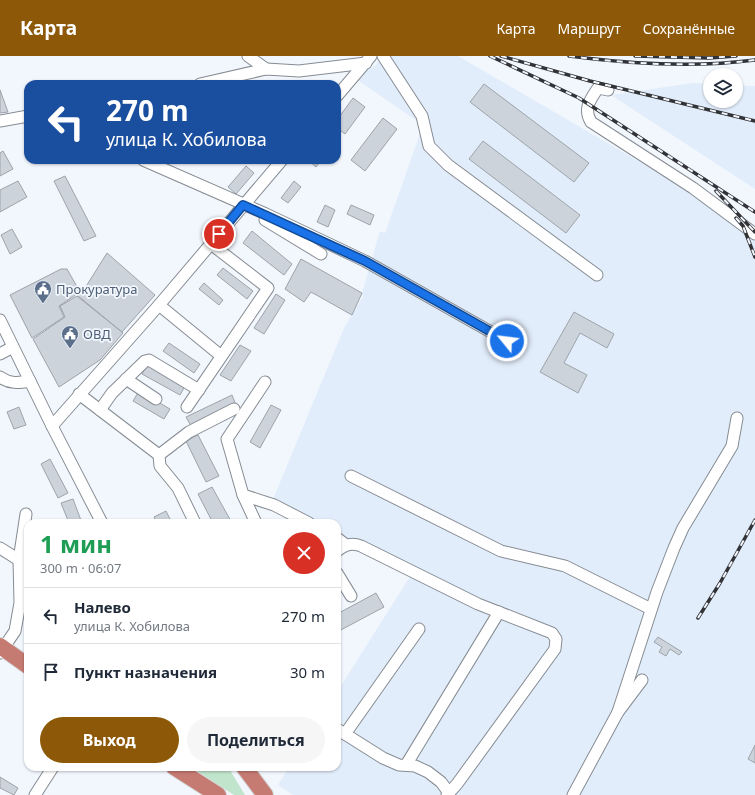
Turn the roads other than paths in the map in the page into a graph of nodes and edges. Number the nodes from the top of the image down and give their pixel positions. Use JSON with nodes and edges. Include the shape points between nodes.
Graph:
{"nodes":[{"id":1,"x":248,"y":56,"type":"edge"},
{"id":2,"x":383,"y":56,"type":"edge"},
{"id":3,"x":368,"y":59,"type":"edge"},
{"id":4,"x":266,"y":69,"type":"junction"},
{"id":5,"x":218,"y":80,"type":"edge"},
{"id":6,"x":608,"y":90,"type":"dead end"},
{"id":7,"x":341,"y":91,"type":"edge"},
{"id":8,"x":24,"y":117,"type":"edge"},
{"id":9,"x":0,"y":121,"type":"edge"},
{"id":10,"x":152,"y":164,"type":"edge"},
{"id":11,"x":279,"y":164,"type":"edge"},
{"id":12,"x":243,"y":205,"type":"junction"},
{"id":13,"x":254,"y":210,"type":"junction"},
{"id":14,"x":755,"y":234,"type":"edge"},
{"id":15,"x":211,"y":244,"type":"junction"},
{"id":16,"x":321,"y":254,"type":"dead end"},
{"id":17,"x":597,"y":275,"type":"dead end"},
{"id":18,"x":159,"y":305,"type":"junction"},
{"id":19,"x":0,"y":320,"type":"edge"},
{"id":20,"x":507,"y":341,"type":"dead end"},
{"id":21,"x":13,"y":347,"type":"junction"},
{"id":22,"x":0,"y":354,"type":"edge"},
{"id":23,"x":220,"y":355,"type":"junction"},
{"id":24,"x":0,"y":377,"type":"edge"},
{"id":25,"x":126,"y":379,"type":"junction"},
{"id":26,"x":30,"y":381,"type":"junction"},
{"id":27,"x":264,"y":382,"type":"dead end"},
{"id":28,"x":199,"y":390,"type":"junction"},
{"id":29,"x":79,"y":394,"type":"junction"},
{"id":30,"x":156,"y":399,"type":"dead end"},
{"id":31,"x":187,"y":407,"type":"dead end"},
{"id":32,"x":234,"y":409,"type":"dead end"},
{"id":33,"x":100,"y":410,"type":"junction"},
{"id":34,"x":737,"y":418,"type":"dead end"},
{"id":35,"x":52,"y":426,"type":"junction"},
{"id":36,"x":160,"y":455,"type":"junction"},
{"id":37,"x":351,"y":476,"type":"dead end"},
{"id":38,"x":243,"y":495,"type":"junction"},
{"id":39,"x":26,"y":514,"type":"dead end"},
{"id":40,"x":25,"y":519,"type":"edge"},
{"id":41,"x":100,"y":519,"type":"edge"},
{"id":42,"x":193,"y":519,"type":"edge"},
{"id":43,"x":254,"y":519,"type":"edge"},
{"id":44,"x":301,"y":519,"type":"edge"},
{"id":45,"x":24,"y":527,"type":"edge"},
{"id":46,"x":341,"y":545,"type":"edge"},
{"id":47,"x":0,"y":548,"type":"edge"},
{"id":48,"x":19,"y":560,"type":"junction"},
{"id":49,"x":341,"y":580,"type":"edge"},
{"id":50,"x":351,"y":596,"type":"dead end"},
{"id":51,"x":651,"y":609,"type":"junction"},
{"id":52,"x":499,"y":612,"type":"junction"},
{"id":53,"x":419,"y":629,"type":"dead end"},
{"id":54,"x":1,"y":649,"type":"edge"},
{"id":55,"x":24,"y":663,"type":"edge"},
{"id":56,"x":642,"y":680,"type":"dead end"},
{"id":57,"x":618,"y":712,"type":"junction"},
{"id":58,"x":341,"y":732,"type":"edge"},
{"id":59,"x":406,"y":765,"type":"junction"},
{"id":60,"x":50,"y":771,"type":"edge"},
{"id":61,"x":180,"y":771,"type":"edge"},
{"id":62,"x":247,"y":771,"type":"edge"},
{"id":63,"x":448,"y":794,"type":"edge"},
{"id":64,"x":35,"y":795,"type":"edge"},
{"id":65,"x":218,"y":795,"type":"edge"},
{"id":66,"x":265,"y":795,"type":"edge"},
{"id":67,"x":573,"y":795,"type":"edge"}],
"edges":[{"from":1,"to":4,"type":"street"},
{"from":2,"to":17,"type":"street","via":[[422,116],[429,146],[448,165]]},
{"from":3,"to":4,"type":"street","via":[[300,72]]},
{"from":3,"to":7,"type":"street"},
{"from":4,"to":5,"type":"street"},
{"from":6,"to":14,"type":"street","via":[[598,88],[591,98],[586,110],[591,122],[693,188]]},
{"from":8,"to":9,"type":"street"},
{"from":10,"to":12,"type":"street"},
{"from":11,"to":12,"type":"street"},
{"from":12,"to":13,"type":"street"},
{"from":12,"to":15,"type":"street"},
{"from":13,"to":16,"type":"street","via":[[269,223]]},
{"from":13,"to":20,"type":"street","via":[[365,261]]},
{"from":15,"to":18,"type":"street"},
{"from":15,"to":23,"type":"street","via":[[268,288]]},
{"from":18,"to":23,"type":"street"},
{"from":18,"to":29,"type":"street"},
{"from":19,"to":21,"type":"street"},
{"from":21,"to":22,"type":"street"},
{"from":21,"to":26,"type":"street"},
{"from":23,"to":28,"type":"street"},
{"from":24,"to":26,"type":"street","via":[[16,384]]},
{"from":25,"to":28,"type":"street","via":[[141,363],[149,360]]},
{"from":25,"to":30,"type":"street"},
{"from":25,"to":33,"type":"street"},
{"from":26,"to":35,"type":"street"},
{"from":27,"to":38,"type":"street","via":[[227,439]]},
{"from":28,"to":31,"type":"street"},
{"from":29,"to":33,"type":"street"},
{"from":29,"to":35,"type":"street"},
{"from":32,"to":36,"type":"street","via":[[189,432]]},
{"from":33,"to":36,"type":"street"},
{"from":34,"to":51,"type":"street","via":[[732,446],[683,528]]},
{"from":35,"to":41,"type":"street"},
{"from":36,"to":42,"type":"street","via":[[160,466],[178,488]]},
{"from":37,"to":51,"type":"street","via":[[501,551],[565,566]]},
{"from":38,"to":43,"type":"street"},
{"from":38,"to":44,"type":"street","via":[[274,505]]},
{"from":39,"to":40,"type":"street"},
{"from":45,"to":48,"type":"street"},
{"from":46,"to":52,"type":"street","via":[[355,543]]},
{"from":47,"to":48,"type":"street"},
{"from":48,"to":54,"type":"street","via":[[20,603],[15,631]]},
{"from":49,"to":50,"type":"street"},
{"from":51,"to":57,"type":"street"},
{"from":52,"to":59,"type":"street"},
{"from":52,"to":63,"type":"street","via":[[552,634],[556,639],[555,649]]},
{"from":53,"to":58,"type":"street"},
{"from":54,"to":55,"type":"highway"},
{"from":56,"to":57,"type":"street"},
{"from":57,"to":67,"type":"street"},
{"from":58,"to":59,"type":"street","via":[[384,758],[399,765]]},
{"from":59,"to":63,"type":"street","via":[[428,772],[441,782]]},
{"from":60,"to":64,"type":"street"},
{"from":61,"to":65,"type":"highway"},
{"from":62,"to":66,"type":"highway"}]}
